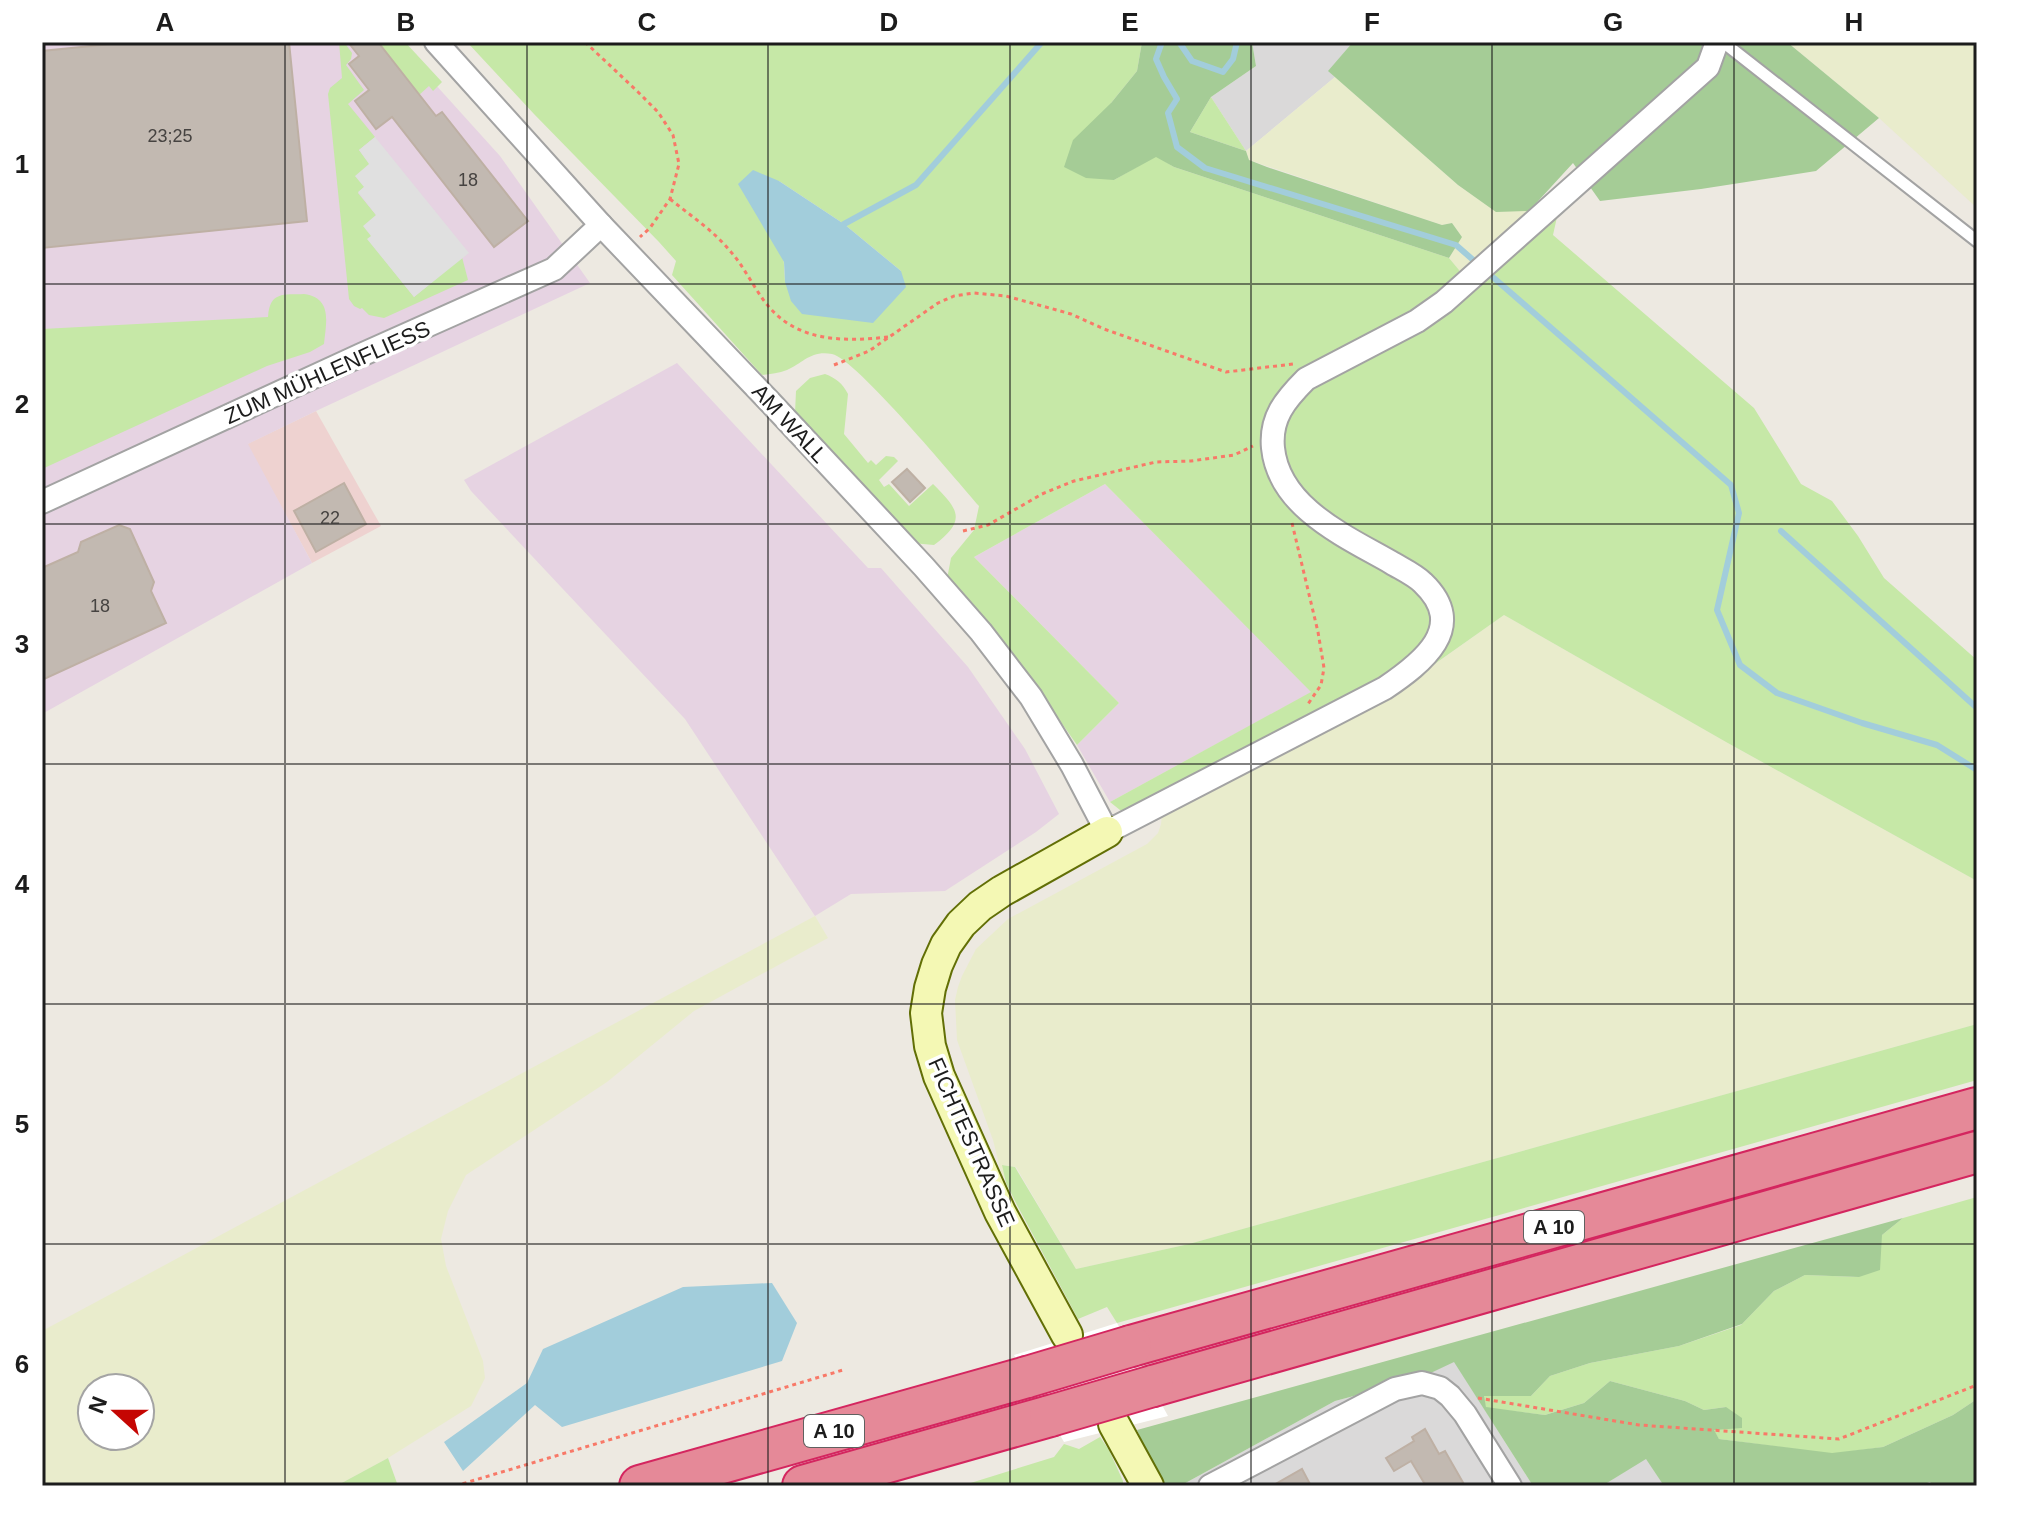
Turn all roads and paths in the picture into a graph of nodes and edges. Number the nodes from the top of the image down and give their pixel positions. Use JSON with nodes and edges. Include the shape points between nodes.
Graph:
{"nodes":[{"id":1,"x":436,"y":42,"type":"edge"},
{"id":2,"x":585,"y":42,"type":"edge"},
{"id":3,"x":1720,"y":42,"type":"edge"},
{"id":4,"x":670,"y":199,"type":"junction"},
{"id":5,"x":601,"y":225,"type":"junction"},
{"id":6,"x":1977,"y":241,"type":"edge"},
{"id":7,"x":626,"y":251,"type":"junction"},
{"id":8,"x":890,"y":336,"type":"junction"},
{"id":9,"x":834,"y":365,"type":"dead end"},
{"id":10,"x":1325,"y":369,"type":"junction"},
{"id":11,"x":1271,"y":433,"type":"junction"},
{"id":12,"x":1284,"y":484,"type":"junction"},
{"id":13,"x":42,"y":502,"type":"edge"},
{"id":14,"x":963,"y":531,"type":"dead end"},
{"id":15,"x":1308,"y":705,"type":"dead end"},
{"id":16,"x":1107,"y":832,"type":"junction"},
{"id":17,"x":1977,"y":1108,"type":"edge"},
{"id":18,"x":1977,"y":1152,"type":"edge"},
{"id":19,"x":1067,"y":1335,"type":"dead end"},
{"id":20,"x":843,"y":1370,"type":"dead end"},
{"id":21,"x":1977,"y":1385,"type":"edge"},
{"id":22,"x":1450,"y":1396,"type":"junction"},
{"id":23,"x":1114,"y":1424,"type":"dead end"},
{"id":24,"x":455,"y":1486,"type":"edge"},
{"id":25,"x":640,"y":1486,"type":"edge"},
{"id":26,"x":803,"y":1486,"type":"edge"},
{"id":27,"x":1148,"y":1486,"type":"edge"},
{"id":28,"x":1210,"y":1486,"type":"edge"},
{"id":29,"x":1510,"y":1486,"type":"edge"}],
"edges":[{"from":1,"to":5,"type":"street","name":"AM WALL"},
{"from":2,"to":4,"type":"path","via":[[658,112],[673,135],[679,164]]},
{"from":3,"to":6,"type":"lane"},
{"from":3,"to":10,"type":"street","via":[[1708,67],[1468,280],[1417,321]]},
{"from":4,"to":7,"type":"path"},
{"from":4,"to":8,"type":"path","via":[[717,237],[766,304],[792,328],[850,340]]},
{"from":5,"to":7,"type":"street","name":"AM WALL"},
{"from":5,"to":13,"type":"street","name":"ZUM MÜHLENFLIESS","via":[[554,269]]},
{"from":7,"to":16,"type":"street","name":"AM WALL","via":[[981,632],[1031,697]]},
{"from":8,"to":9,"type":"path"},
{"from":8,"to":10,"type":"path","via":[[938,303],[974,293],[1071,314],[1226,372],[1299,363]]},
{"from":10,"to":11,"type":"street","via":[[1291,394]]},
{"from":11,"to":12,"type":"street","via":[[1274,461]]},
{"from":11,"to":14,"type":"path","via":[[1234,455],[1156,462],[1074,481],[988,525]]},
{"from":12,"to":15,"type":"path","via":[[1324,668]]},
{"from":12,"to":16,"type":"street","via":[[1333,530],[1422,581],[1443,613],[1435,645],[1385,688]]},
{"from":16,"to":19,"type":"street","name":"FICHTESTRASSE","via":[[1002,891],[961,924],[937,965],[926,1013],[939,1076],[1000,1212]]},
{"from":17,"to":25,"type":"highway","number":"A 10","bridge":true},
{"from":18,"to":26,"type":"highway","number":"A 10","bridge":true},
{"from":20,"to":24,"type":"path"},
{"from":21,"to":22,"type":"path","via":[[1839,1439],[1639,1425]]},
{"from":22,"to":28,"type":"street","via":[[1422,1383],[1395,1389]]},
{"from":22,"to":29,"type":"street"},
{"from":23,"to":27,"type":"street"}]}
